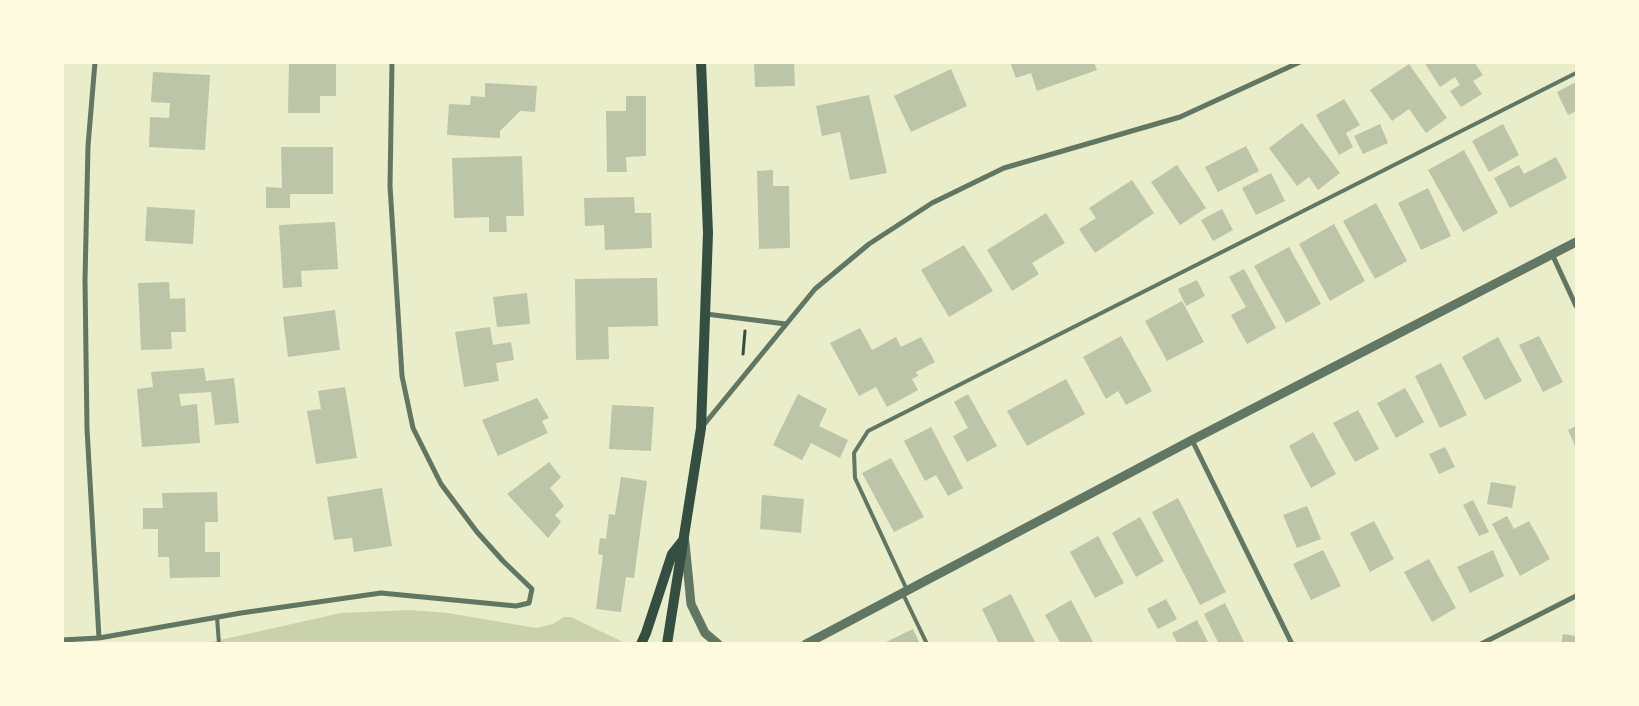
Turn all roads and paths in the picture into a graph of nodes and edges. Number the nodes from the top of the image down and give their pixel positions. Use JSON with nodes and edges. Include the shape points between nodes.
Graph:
{"nodes":[{"id":1,"x":95,"y":62,"type":"edge"},
{"id":2,"x":392,"y":62,"type":"edge"},
{"id":3,"x":701,"y":62,"type":"edge"},
{"id":4,"x":1300,"y":62,"type":"edge"},
{"id":5,"x":1576,"y":72,"type":"edge"},
{"id":6,"x":1576,"y":242,"type":"edge"},
{"id":7,"x":1552,"y":254,"type":"junction"},
{"id":8,"x":1576,"y":306,"type":"edge"},
{"id":9,"x":706,"y":314,"type":"junction"},
{"id":10,"x":786,"y":324,"type":"junction"},
{"id":11,"x":745,"y":329,"type":"dead end"},
{"id":12,"x":743,"y":360,"type":"dead end"},
{"id":13,"x":701,"y":428,"type":"junction"},
{"id":14,"x":1192,"y":440,"type":"junction"},
{"id":15,"x":684,"y":538,"type":"junction"},
{"id":16,"x":905,"y":591,"type":"junction"},
{"id":17,"x":1576,"y":596,"type":"edge"},
{"id":18,"x":217,"y":617,"type":"junction"},
{"id":19,"x":99,"y":638,"type":"junction"},
{"id":20,"x":62,"y":640,"type":"edge"},
{"id":21,"x":219,"y":644,"type":"edge"},
{"id":22,"x":641,"y":644,"type":"edge"},
{"id":23,"x":667,"y":644,"type":"edge"},
{"id":24,"x":718,"y":644,"type":"edge"},
{"id":25,"x":806,"y":644,"type":"edge"},
{"id":26,"x":927,"y":644,"type":"edge"},
{"id":27,"x":1292,"y":644,"type":"edge"},
{"id":28,"x":1481,"y":644,"type":"edge"}],
"edges":[{"from":1,"to":19,"type":"street","via":[[88,146],[86,300],[87,429]]},
{"from":2,"to":18,"type":"street","via":[[390,186],[402,376],[414,428],[441,484],[477,532],[532,589],[529,603],[516,606],[381,593]]},
{"from":3,"to":9,"type":"main road","via":[[708,233]]},
{"from":4,"to":10,"type":"street","via":[[1180,117],[1004,168],[932,204],[869,244],[815,289]]},
{"from":5,"to":16,"type":"lane","via":[[868,431],[854,453],[855,478]]},
{"from":6,"to":7,"type":"street"},
{"from":7,"to":8,"type":"street"},
{"from":7,"to":14,"type":"street"},
{"from":9,"to":10,"type":"street"},
{"from":9,"to":13,"type":"main road"},
{"from":10,"to":13,"type":"street"},
{"from":11,"to":12,"type":"path"},
{"from":13,"to":15,"type":"main road"},
{"from":14,"to":16,"type":"street"},
{"from":14,"to":27,"type":"street"},
{"from":15,"to":22,"type":"main road","via":[[672,554]]},
{"from":15,"to":23,"type":"main road"},
{"from":15,"to":24,"type":"street","via":[[691,604],[705,633]]},
{"from":16,"to":25,"type":"street"},
{"from":16,"to":26,"type":"lane"},
{"from":17,"to":28,"type":"street"},
{"from":18,"to":19,"type":"street"},
{"from":18,"to":21,"type":"lane"},
{"from":19,"to":20,"type":"street"}]}
